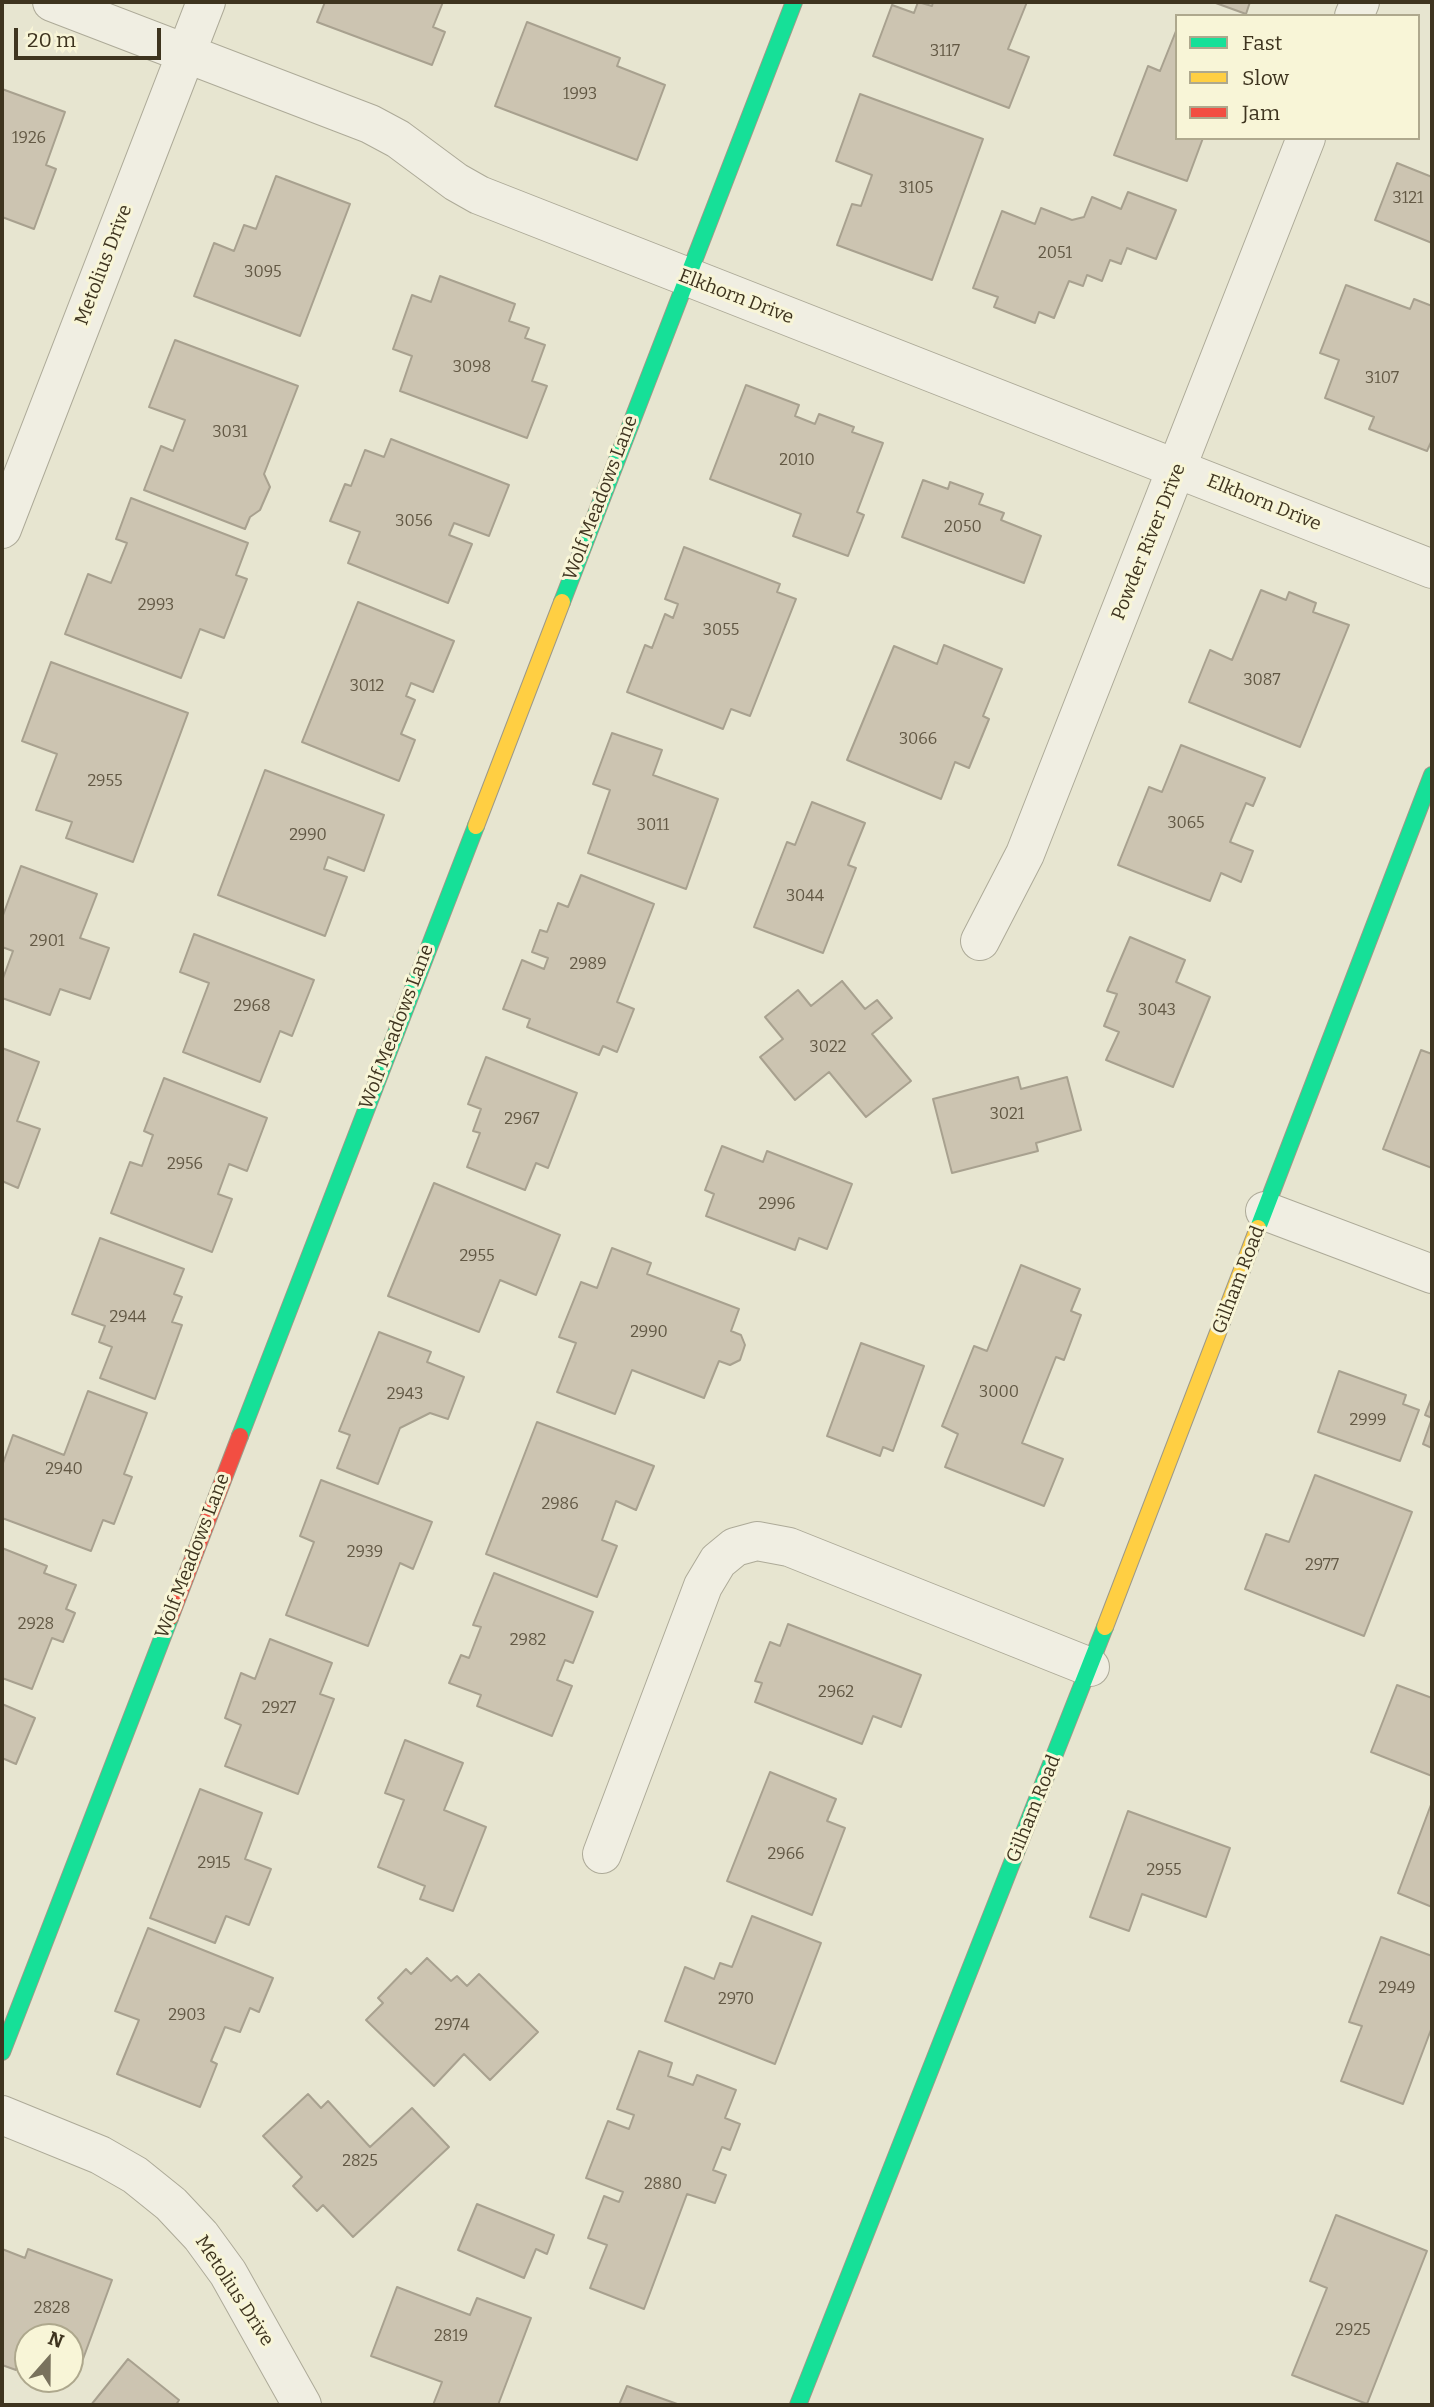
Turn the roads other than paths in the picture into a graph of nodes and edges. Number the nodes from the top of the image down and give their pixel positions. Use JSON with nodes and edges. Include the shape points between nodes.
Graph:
{"nodes":[{"id":1,"x":52,"y":2,"type":"edge"},
{"id":2,"x":206,"y":2,"type":"edge"},
{"id":3,"x":794,"y":2,"type":"edge"},
{"id":4,"x":186,"y":54,"type":"junction"},
{"id":5,"x":1305,"y":140,"type":"edge"},
{"id":6,"x":685,"y":277,"type":"junction"},
{"id":7,"x":1178,"y":469,"type":"junction"},
{"id":8,"x":2,"y":529,"type":"edge"},
{"id":9,"x":1432,"y":569,"type":"edge"},
{"id":10,"x":1432,"y":775,"type":"edge"},
{"id":11,"x":980,"y":941,"type":"dead end"},
{"id":12,"x":1265,"y":1211,"type":"junction"},
{"id":13,"x":1432,"y":1274,"type":"edge"},
{"id":14,"x":1090,"y":1667,"type":"junction"},
{"id":15,"x":602,"y":1854,"type":"dead end"},
{"id":16,"x":2,"y":2052,"type":"edge"},
{"id":17,"x":2,"y":2115,"type":"edge"},
{"id":18,"x":302,"y":2405,"type":"edge"},
{"id":19,"x":798,"y":2405,"type":"edge"}],
"edges":[{"from":1,"to":4,"type":"street","name":"Elkhorn Drive"},
{"from":2,"to":4,"type":"street","name":"Metolius Drive"},
{"from":3,"to":6,"type":"street","name":"Wolf Meadows Lane"},
{"from":4,"to":6,"type":"street","name":"Elkhorn Drive","via":[[370,124],[479,195]]},
{"from":4,"to":8,"type":"street","name":"Metolius Drive"},
{"from":5,"to":7,"type":"street","name":"Powder River Drive"},
{"from":6,"to":7,"type":"street","name":"Elkhorn Drive"},
{"from":6,"to":16,"type":"street","name":"Wolf Meadows Lane"},
{"from":7,"to":9,"type":"street","name":"Elkhorn Drive"},
{"from":7,"to":11,"type":"street","name":"Powder River Drive","via":[[1025,855]]},
{"from":10,"to":12,"type":"street","name":"Gilham Road"},
{"from":12,"to":13,"type":"street","name":"Gilham Road"},
{"from":12,"to":14,"type":"street","name":"Gilham Road"},
{"from":14,"to":15,"type":"street","via":[[789,1547],[757,1541],[735,1547],[718,1561],[703,1586]]},
{"from":14,"to":19,"type":"street","name":"Gilham Road"},
{"from":17,"to":18,"type":"street","name":"Metolius Drive","via":[[100,2155],[171,2204],[228,2273]]}]}
